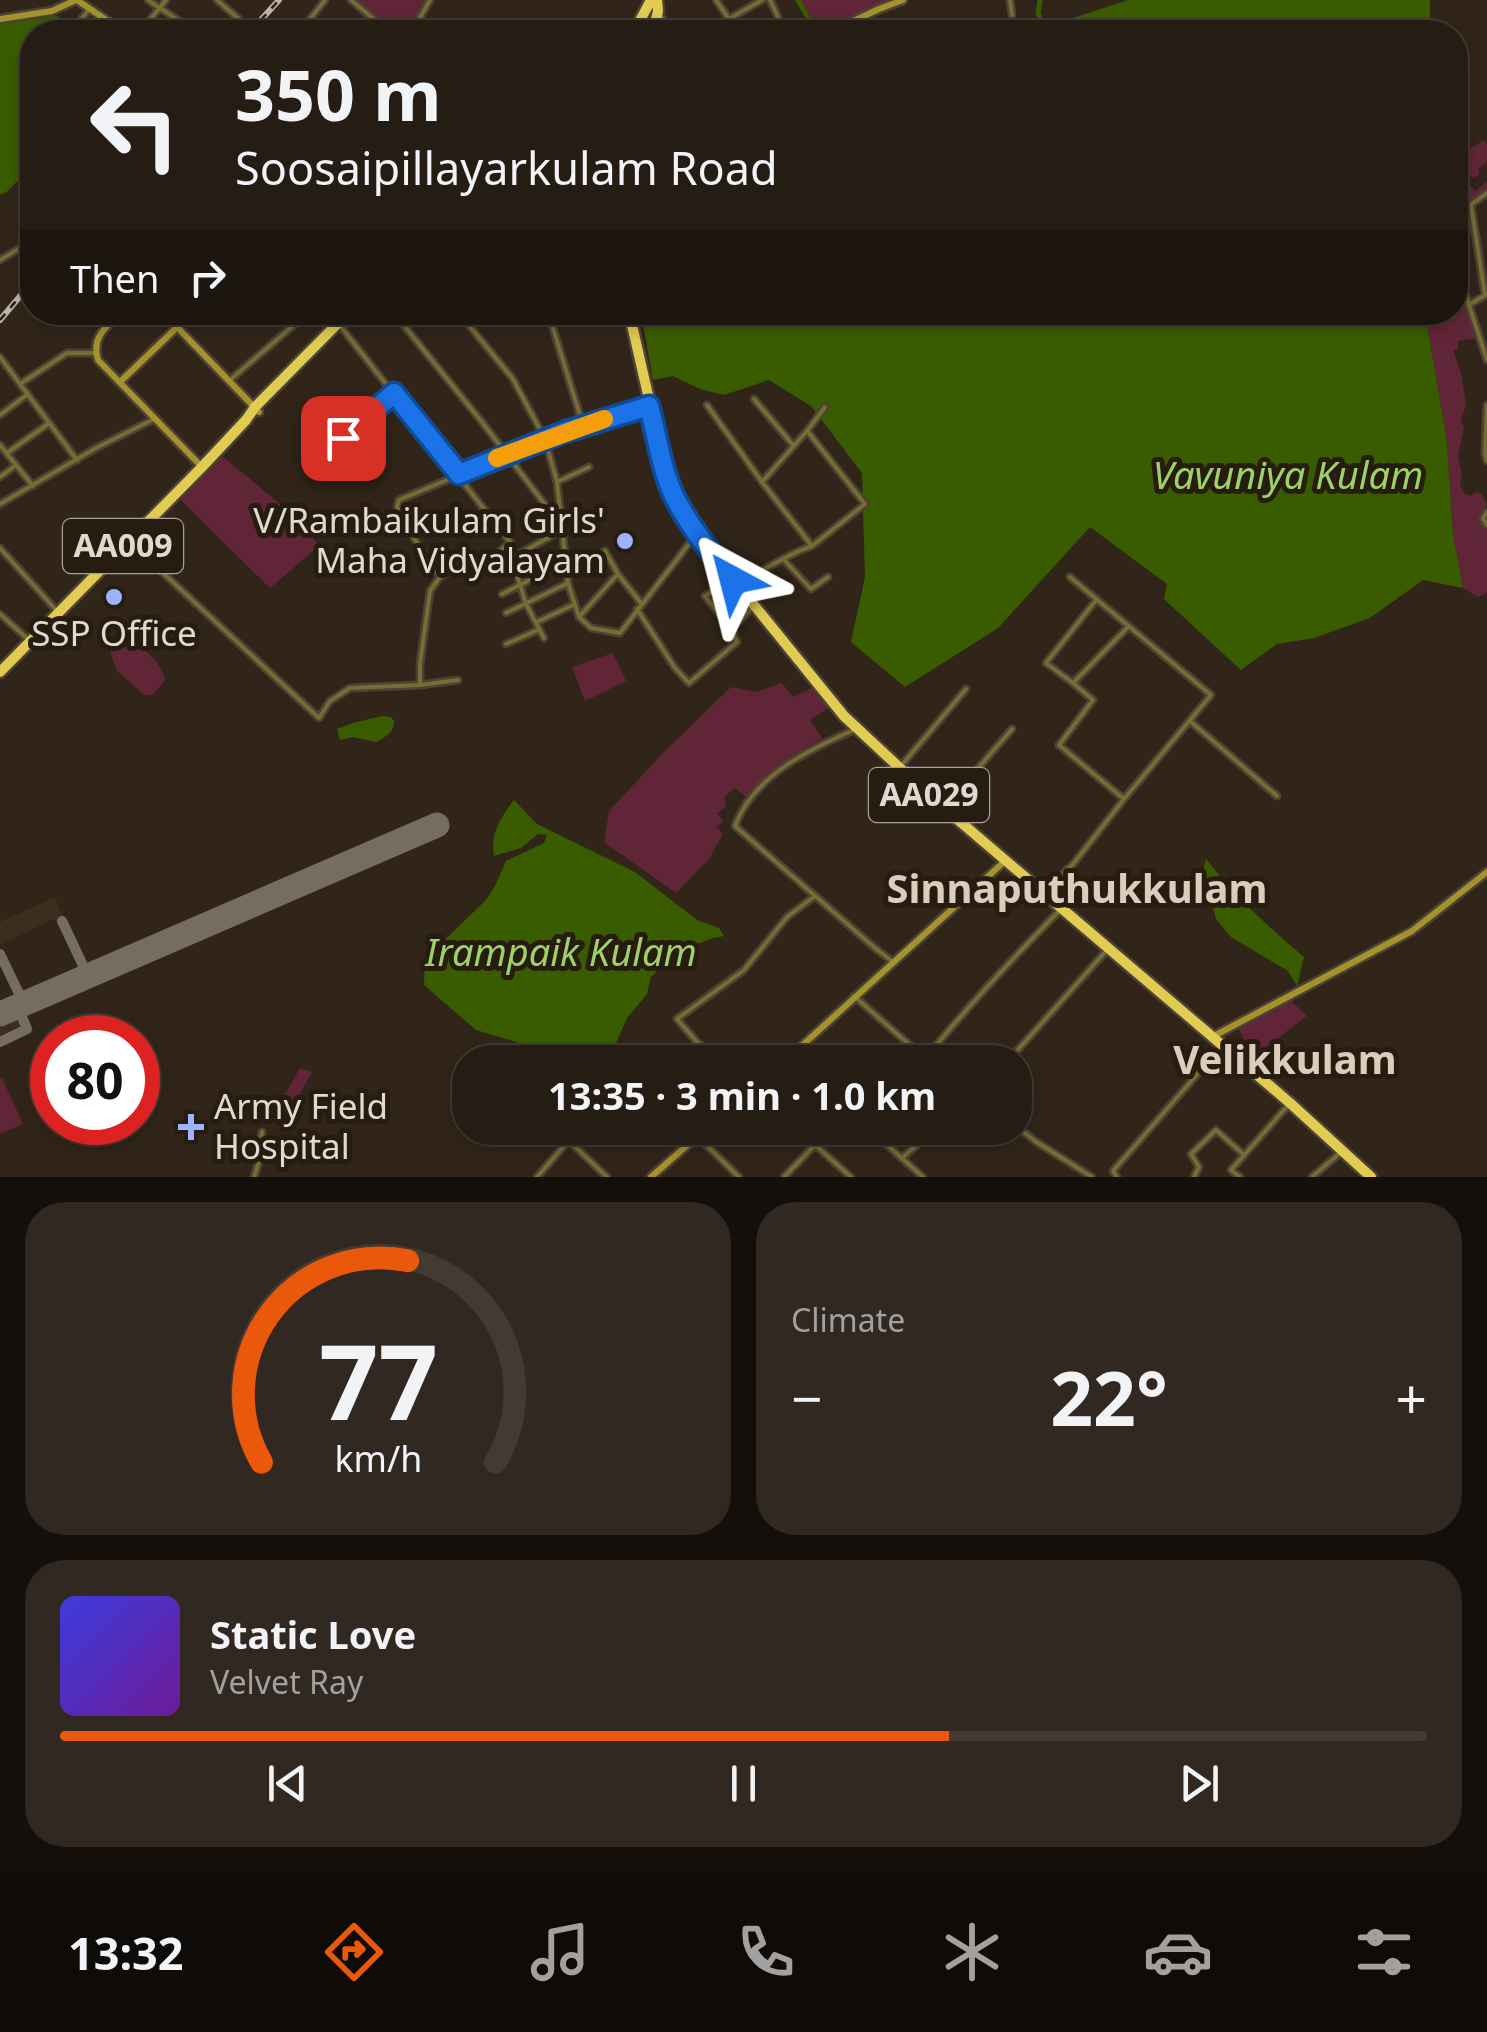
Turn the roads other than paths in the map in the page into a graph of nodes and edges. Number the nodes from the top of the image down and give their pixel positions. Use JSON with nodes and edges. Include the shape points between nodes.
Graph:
{"nodes":[{"id":1,"x":76,"y":0,"type":"edge"},
{"id":2,"x":148,"y":0,"type":"edge"},
{"id":3,"x":166,"y":0,"type":"edge"},
{"id":4,"x":217,"y":0,"type":"edge"},
{"id":5,"x":326,"y":0,"type":"edge"},
{"id":6,"x":351,"y":0,"type":"edge"},
{"id":7,"x":716,"y":0,"type":"edge"},
{"id":8,"x":762,"y":0,"type":"edge"},
{"id":9,"x":903,"y":0,"type":"edge"},
{"id":10,"x":1010,"y":0,"type":"edge"},
{"id":11,"x":160,"y":8,"type":"junction"},
{"id":12,"x":89,"y":10,"type":"junction"},
{"id":13,"x":1012,"y":15,"type":"dead end"},
{"id":14,"x":729,"y":18,"type":"junction"},
{"id":15,"x":0,"y":19,"type":"edge"},
{"id":16,"x":81,"y":20,"type":"edge"},
{"id":17,"x":105,"y":20,"type":"edge"},
{"id":18,"x":150,"y":20,"type":"edge"},
{"id":19,"x":178,"y":20,"type":"edge"},
{"id":20,"x":240,"y":20,"type":"edge"},
{"id":21,"x":310,"y":20,"type":"edge"},
{"id":22,"x":375,"y":20,"type":"edge"},
{"id":23,"x":726,"y":20,"type":"edge"},
{"id":24,"x":854,"y":20,"type":"edge"},
{"id":25,"x":1487,"y":193,"type":"edge"},
{"id":26,"x":1470,"y":205,"type":"joint"},
{"id":27,"x":1486,"y":295,"type":"edge"},
{"id":28,"x":1468,"y":306,"type":"joint"},
{"id":29,"x":109,"y":325,"type":"edge"},
{"id":30,"x":175,"y":325,"type":"edge"},
{"id":31,"x":294,"y":325,"type":"edge"},
{"id":32,"x":403,"y":325,"type":"edge"},
{"id":33,"x":469,"y":325,"type":"edge"},
{"id":34,"x":552,"y":325,"type":"edge"},
{"id":35,"x":632,"y":325,"type":"edge"},
{"id":36,"x":340,"y":326,"type":"joint"},
{"id":37,"x":177,"y":327,"type":"junction"},
{"id":38,"x":96,"y":353,"type":"junction"},
{"id":39,"x":0,"y":357,"type":"edge"},
{"id":40,"x":1487,"y":360,"type":"edge"},
{"id":41,"x":8,"y":368,"type":"junction"},
{"id":42,"x":0,"y":373,"type":"edge"},
{"id":43,"x":230,"y":380,"type":"junction"},
{"id":44,"x":120,"y":381,"type":"junction"},
{"id":45,"x":20,"y":384,"type":"junction"},
{"id":46,"x":394,"y":393,"type":"junction"},
{"id":47,"x":28,"y":394,"type":"junction"},
{"id":48,"x":754,"y":399,"type":"dead end"},
{"id":49,"x":708,"y":404,"type":"dead end"},
{"id":50,"x":1487,"y":405,"type":"edge"},
{"id":51,"x":649,"y":406,"type":"junction"},
{"id":52,"x":824,"y":407,"type":"dead end"},
{"id":53,"x":257,"y":409,"type":"junction"},
{"id":54,"x":0,"y":415,"type":"edge"},
{"id":55,"x":156,"y":418,"type":"junction"},
{"id":56,"x":50,"y":423,"type":"junction"},
{"id":57,"x":584,"y":425,"type":"junction"},
{"id":58,"x":807,"y":431,"type":"junction"},
{"id":59,"x":545,"y":439,"type":"junction"},
{"id":60,"x":0,"y":445,"type":"edge"},
{"id":61,"x":792,"y":445,"type":"junction"},
{"id":62,"x":7,"y":453,"type":"junction"},
{"id":63,"x":506,"y":455,"type":"junction"},
{"id":64,"x":77,"y":460,"type":"junction"},
{"id":65,"x":1487,"y":461,"type":"edge"},
{"id":66,"x":359,"y":464,"type":"dead end"},
{"id":67,"x":16,"y":465,"type":"junction"},
{"id":68,"x":202,"y":467,"type":"junction"},
{"id":69,"x":588,"y":467,"type":"dead end"},
{"id":70,"x":459,"y":474,"type":"junction"},
{"id":71,"x":0,"y":477,"type":"edge"},
{"id":72,"x":556,"y":482,"type":"junction"},
{"id":73,"x":762,"y":482,"type":"junction"},
{"id":74,"x":33,"y":486,"type":"junction"},
{"id":75,"x":0,"y":504,"type":"edge"},
{"id":76,"x":1487,"y":512,"type":"edge"},
{"id":77,"x":1487,"y":525,"type":"edge"},
{"id":78,"x":562,"y":528,"type":"junction"},
{"id":79,"x":697,"y":532,"type":"junction"},
{"id":80,"x":129,"y":540,"type":"junction"},
{"id":81,"x":510,"y":542,"type":"junction"},
{"id":82,"x":812,"y":546,"type":"junction"},
{"id":83,"x":0,"y":548,"type":"edge"},
{"id":84,"x":522,"y":553,"type":"junction"},
{"id":85,"x":784,"y":559,"type":"junction"},
{"id":86,"x":566,"y":561,"type":"junction"},
{"id":87,"x":567,"y":572,"type":"junction"},
{"id":88,"x":618,"y":574,"type":"junction"},
{"id":89,"x":828,"y":577,"type":"dead end"},
{"id":90,"x":1070,"y":577,"type":"dead end"},
{"id":91,"x":440,"y":578,"type":"junction"},
{"id":92,"x":734,"y":581,"type":"junction"},
{"id":93,"x":520,"y":584,"type":"junction"},
{"id":94,"x":568,"y":584,"type":"junction"},
{"id":95,"x":502,"y":594,"type":"dead end"},
{"id":96,"x":1097,"y":599,"type":"junction"},
{"id":97,"x":642,"y":603,"type":"junction"},
{"id":98,"x":526,"y":604,"type":"junction"},
{"id":99,"x":573,"y":604,"type":"junction"},
{"id":100,"x":754,"y":606,"type":"junction"},
{"id":101,"x":637,"y":609,"type":"junction"},
{"id":102,"x":59,"y":613,"type":"junction"},
{"id":103,"x":506,"y":613,"type":"dead end"},
{"id":104,"x":718,"y":613,"type":"junction"},
{"id":105,"x":0,"y":614,"type":"edge"},
{"id":106,"x":579,"y":617,"type":"junction"},
{"id":107,"x":537,"y":626,"type":"junction"},
{"id":108,"x":1129,"y":626,"type":"junction"},
{"id":109,"x":731,"y":629,"type":"junction"},
{"id":110,"x":544,"y":638,"type":"dead end"},
{"id":111,"x":31,"y":642,"type":"junction"},
{"id":112,"x":506,"y":644,"type":"dead end"},
{"id":113,"x":1,"y":668,"type":"edge"},
{"id":114,"x":458,"y":680,"type":"dead end"},
{"id":115,"x":1073,"y":683,"type":"junction"},
{"id":116,"x":420,"y":686,"type":"junction"},
{"id":117,"x":966,"y":689,"type":"dead end"},
{"id":118,"x":1190,"y":721,"type":"junction"},
{"id":119,"x":856,"y":729,"type":"junction"},
{"id":120,"x":1012,"y":729,"type":"dead end"},
{"id":121,"x":900,"y":767,"type":"junction"},
{"id":122,"x":1277,"y":796,"type":"dead end"},
{"id":123,"x":1124,"y":799,"type":"junction"},
{"id":124,"x":947,"y":810,"type":"junction"},
{"id":125,"x":1006,"y":860,"type":"junction"},
{"id":126,"x":1487,"y":872,"type":"edge"},
{"id":127,"x":1045,"y":892,"type":"junction"},
{"id":128,"x":814,"y":896,"type":"junction"},
{"id":129,"x":1062,"y":908,"type":"junction"},
{"id":130,"x":1108,"y":948,"type":"junction"},
{"id":131,"x":893,"y":962,"type":"junction"},
{"id":132,"x":854,"y":996,"type":"junction"},
{"id":133,"x":1211,"y":1038,"type":"junction"},
{"id":134,"x":701,"y":1045,"type":"edge"},
{"id":135,"x":802,"y":1045,"type":"edge"},
{"id":136,"x":909,"y":1045,"type":"edge"},
{"id":137,"x":938,"y":1045,"type":"edge"},
{"id":138,"x":1022,"y":1045,"type":"edge"},
{"id":139,"x":1221,"y":1046,"type":"junction"},
{"id":140,"x":1290,"y":1103,"type":"junction"},
{"id":141,"x":262,"y":1132,"type":"dead end"},
{"id":142,"x":1032,"y":1139,"type":"edge"},
{"id":143,"x":565,"y":1145,"type":"edge"},
{"id":144,"x":576,"y":1145,"type":"edge"},
{"id":145,"x":686,"y":1145,"type":"edge"},
{"id":146,"x":706,"y":1145,"type":"edge"},
{"id":147,"x":816,"y":1145,"type":"joint"},
{"id":148,"x":888,"y":1145,"type":"edge"},
{"id":149,"x":918,"y":1145,"type":"edge"},
{"id":150,"x":1343,"y":1152,"type":"junction"},
{"id":151,"x":1244,"y":1154,"type":"junction"},
{"id":152,"x":904,"y":1158,"type":"junction"},
{"id":153,"x":1115,"y":1174,"type":"edge"},
{"id":154,"x":254,"y":1177,"type":"edge"},
{"id":155,"x":537,"y":1177,"type":"edge"},
{"id":156,"x":607,"y":1177,"type":"edge"},
{"id":157,"x":652,"y":1177,"type":"edge"},
{"id":158,"x":739,"y":1177,"type":"edge"},
{"id":159,"x":784,"y":1177,"type":"edge"},
{"id":160,"x":851,"y":1177,"type":"edge"},
{"id":161,"x":923,"y":1177,"type":"edge"},
{"id":162,"x":1092,"y":1177,"type":"edge"},
{"id":163,"x":1106,"y":1177,"type":"edge"},
{"id":164,"x":1194,"y":1177,"type":"edge"},
{"id":165,"x":1240,"y":1177,"type":"edge"},
{"id":166,"x":1312,"y":1177,"type":"edge"},
{"id":167,"x":1371,"y":1177,"type":"edge"}],
"edges":[{"from":1,"to":12,"type":"street"},
{"from":1,"to":15,"type":"street"},
{"from":2,"to":11,"type":"street"},
{"from":3,"to":11,"type":"street"},
{"from":4,"to":20,"type":"street"},
{"from":5,"to":21,"type":"street"},
{"from":6,"to":22,"type":"street"},
{"from":7,"to":14,"type":"street"},
{"from":8,"to":14,"type":"street"},
{"from":9,"to":24,"type":"street"},
{"from":10,"to":13,"type":"street"},
{"from":11,"to":18,"type":"street"},
{"from":11,"to":19,"type":"street"},
{"from":12,"to":16,"type":"street"},
{"from":12,"to":17,"type":"street"},
{"from":14,"to":23,"type":"street"},
{"from":25,"to":26,"type":"street"},
{"from":26,"to":27,"type":"street"},
{"from":27,"to":28,"type":"street"},
{"from":28,"to":40,"type":"street"},
{"from":29,"to":38,"type":"street"},
{"from":30,"to":37,"type":"street"},
{"from":31,"to":43,"type":"street"},
{"from":32,"to":63,"type":"street"},
{"from":33,"to":59,"type":"street","via":[[513,379]]},
{"from":34,"to":57,"type":"street"},
{"from":35,"to":51,"type":"highway","number":"AA029"},
{"from":36,"to":46,"type":"street"},
{"from":36,"to":53,"type":"highway","number":"AA009"},
{"from":37,"to":43,"type":"street"},
{"from":37,"to":44,"type":"street"},
{"from":38,"to":44,"type":"street"},
{"from":38,"to":45,"type":"street","via":[[68,352]]},
{"from":39,"to":41,"type":"street"},
{"from":41,"to":42,"type":"street"},
{"from":41,"to":45,"type":"street"},
{"from":43,"to":53,"type":"street"},
{"from":44,"to":55,"type":"street"},
{"from":45,"to":47,"type":"street"},
{"from":46,"to":66,"type":"street","via":[[343,438]]},
{"from":46,"to":70,"type":"street"},
{"from":47,"to":54,"type":"street"},
{"from":47,"to":56,"type":"street"},
{"from":48,"to":61,"type":"street"},
{"from":49,"to":73,"type":"street"},
{"from":50,"to":65,"type":"street"},
{"from":51,"to":57,"type":"street"},
{"from":51,"to":79,"type":"highway","number":"AA029","via":[[669,484]]},
{"from":52,"to":58,"type":"street"},
{"from":53,"to":68,"type":"highway","number":"AA009"},
{"from":55,"to":64,"type":"street"},
{"from":55,"to":68,"type":"street"},
{"from":56,"to":62,"type":"street"},
{"from":56,"to":64,"type":"street"},
{"from":57,"to":59,"type":"street"},
{"from":58,"to":61,"type":"street"},
{"from":58,"to":82,"type":"street","via":[[865,504]]},
{"from":59,"to":63,"type":"street"},
{"from":59,"to":72,"type":"street"},
{"from":60,"to":62,"type":"street"},
{"from":61,"to":73,"type":"street"},
{"from":62,"to":67,"type":"street"},
{"from":63,"to":70,"type":"street"},
{"from":63,"to":78,"type":"street"},
{"from":64,"to":74,"type":"street"},
{"from":67,"to":71,"type":"street"},
{"from":67,"to":74,"type":"street"},
{"from":68,"to":80,"type":"highway","number":"AA009"},
{"from":69,"to":72,"type":"street"},
{"from":70,"to":81,"type":"street"},
{"from":70,"to":91,"type":"street","via":[[397,505]]},
{"from":72,"to":78,"type":"street"},
{"from":73,"to":82,"type":"street"},
{"from":74,"to":75,"type":"street"},
{"from":76,"to":77,"type":"street"},
{"from":78,"to":84,"type":"street"},
{"from":78,"to":86,"type":"street"},
{"from":79,"to":92,"type":"highway","number":"AA029"},
{"from":79,"to":97,"type":"street"},
{"from":80,"to":102,"type":"highway","number":"AA009"},
{"from":80,"to":116,"type":"street","via":[[320,718],[350,688]]},
{"from":81,"to":84,"type":"street"},
{"from":81,"to":91,"type":"street","via":[[480,569],[464,558]]},
{"from":82,"to":85,"type":"street"},
{"from":83,"to":102,"type":"street"},
{"from":84,"to":93,"type":"street"},
{"from":85,"to":89,"type":"street","via":[[811,589]]},
{"from":85,"to":92,"type":"street"},
{"from":86,"to":87,"type":"street"},
{"from":86,"to":93,"type":"street"},
{"from":87,"to":88,"type":"street","via":[[606,551]]},
{"from":87,"to":94,"type":"street"},
{"from":88,"to":97,"type":"street"},
{"from":88,"to":106,"type":"street"},
{"from":90,"to":96,"type":"street"},
{"from":91,"to":116,"type":"street","via":[[430,591]]},
{"from":92,"to":100,"type":"highway","number":"AA029"},
{"from":92,"to":104,"type":"street"},
{"from":92,"to":104,"type":"street","via":[[705,596]]},
{"from":93,"to":95,"type":"street"},
{"from":93,"to":98,"type":"street"},
{"from":94,"to":98,"type":"street"},
{"from":94,"to":99,"type":"street"},
{"from":96,"to":108,"type":"street"},
{"from":96,"to":115,"type":"street","via":[[1046,664]]},
{"from":97,"to":101,"type":"street"},
{"from":98,"to":103,"type":"street"},
{"from":98,"to":107,"type":"street"},
{"from":99,"to":106,"type":"street"},
{"from":99,"to":107,"type":"street"},
{"from":100,"to":109,"type":"street"},
{"from":100,"to":119,"type":"highway","number":"AA029"},
{"from":101,"to":106,"type":"street","via":[[617,634],[590,628]]},
{"from":101,"to":109,"type":"street","via":[[688,683],[737,642]]},
{"from":102,"to":111,"type":"highway","number":"AA009"},
{"from":104,"to":109,"type":"street"},
{"from":105,"to":111,"type":"street"},
{"from":107,"to":110,"type":"street"},
{"from":107,"to":112,"type":"street"},
{"from":108,"to":115,"type":"street"},
{"from":108,"to":118,"type":"street","via":[[1211,695]]},
{"from":111,"to":113,"type":"highway","number":"AA009"},
{"from":114,"to":116,"type":"street"},
{"from":115,"to":123,"type":"street","via":[[1093,700],[1060,745]]},
{"from":117,"to":121,"type":"street"},
{"from":118,"to":122,"type":"street"},
{"from":118,"to":123,"type":"street"},
{"from":119,"to":121,"type":"highway","number":"AA029"},
{"from":119,"to":128,"type":"street","via":[[776,774],[735,826]]},
{"from":120,"to":124,"type":"street"},
{"from":121,"to":124,"type":"highway","number":"AA029"},
{"from":123,"to":127,"type":"street"},
{"from":124,"to":125,"type":"highway","number":"AA029"},
{"from":125,"to":127,"type":"highway","number":"AA029"},
{"from":125,"to":131,"type":"street"},
{"from":126,"to":133,"type":"street","via":[[1412,931]]},
{"from":127,"to":129,"type":"highway","number":"AA029"},
{"from":128,"to":131,"type":"street"},
{"from":128,"to":134,"type":"street","via":[[787,917],[744,970],[677,1020]]},
{"from":129,"to":130,"type":"highway","number":"AA029"},
{"from":129,"to":137,"type":"street"},
{"from":130,"to":133,"type":"highway","number":"AA029"},
{"from":130,"to":138,"type":"street"},
{"from":131,"to":132,"type":"street"},
{"from":132,"to":135,"type":"street"},
{"from":132,"to":136,"type":"street"},
{"from":133,"to":139,"type":"highway","number":"AA029"},
{"from":139,"to":140,"type":"highway","number":"AA029"},
{"from":139,"to":153,"type":"street"},
{"from":140,"to":150,"type":"highway","number":"AA029"},
{"from":140,"to":151,"type":"street"},
{"from":141,"to":154,"type":"street"},
{"from":142,"to":162,"type":"street"},
{"from":143,"to":155,"type":"street"},
{"from":144,"to":156,"type":"street"},
{"from":145,"to":157,"type":"street"},
{"from":146,"to":158,"type":"street"},
{"from":147,"to":159,"type":"street"},
{"from":147,"to":160,"type":"street"},
{"from":148,"to":152,"type":"street"},
{"from":149,"to":152,"type":"street"},
{"from":150,"to":166,"type":"street"},
{"from":150,"to":167,"type":"highway","number":"AA029"},
{"from":151,"to":164,"type":"street","via":[[1216,1130],[1191,1154],[1199,1167]]},
{"from":151,"to":165,"type":"street","via":[[1231,1170]]},
{"from":152,"to":161,"type":"street"},
{"from":153,"to":163,"type":"street"}]}
